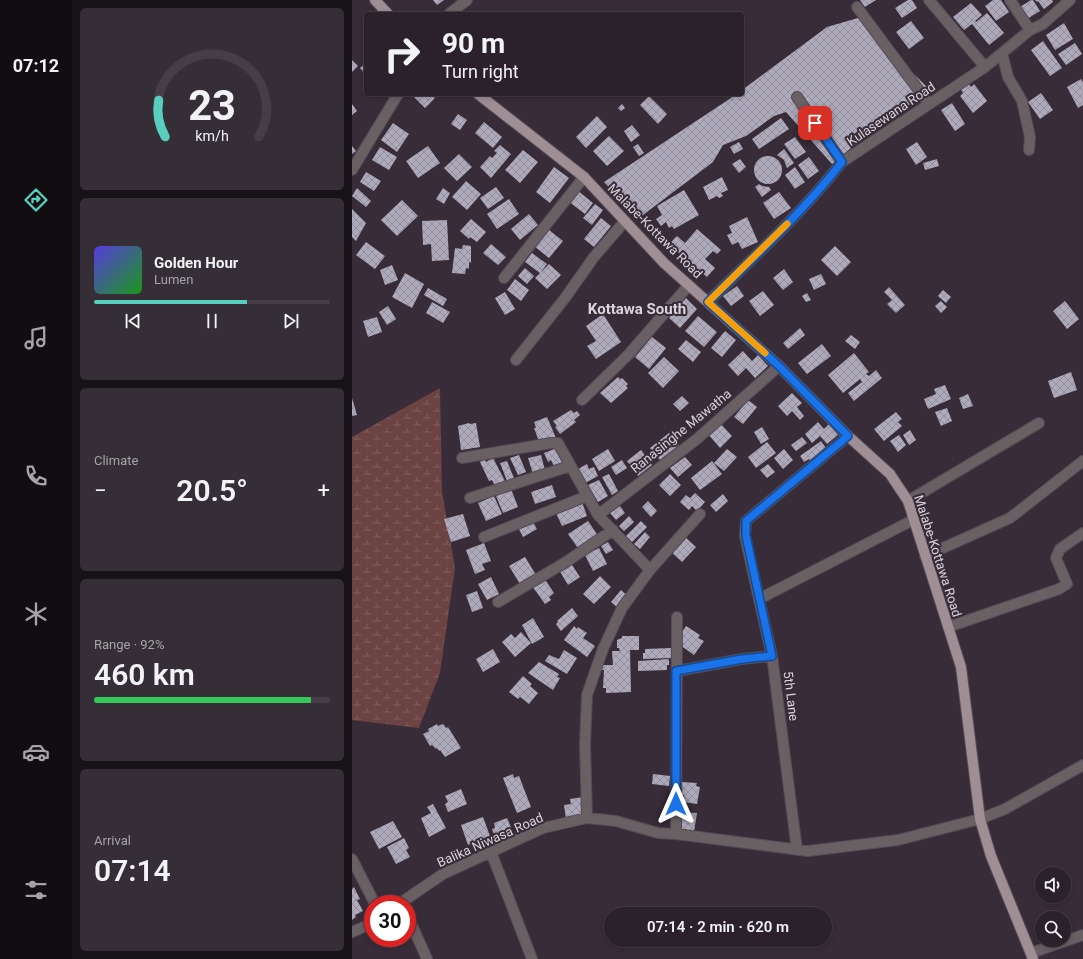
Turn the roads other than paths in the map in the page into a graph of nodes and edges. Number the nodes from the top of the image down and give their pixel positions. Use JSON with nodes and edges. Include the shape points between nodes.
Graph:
{"nodes":[{"id":1,"x":375,"y":0,"type":"edge"},
{"id":2,"x":467,"y":0,"type":"edge"},
{"id":3,"x":929,"y":0,"type":"edge"},
{"id":4,"x":1010,"y":0,"type":"edge"},
{"id":5,"x":1070,"y":0,"type":"edge"},
{"id":6,"x":857,"y":7,"type":"dead end"},
{"id":7,"x":386,"y":12,"type":"edge"},
{"id":8,"x":452,"y":12,"type":"edge"},
{"id":9,"x":1030,"y":30,"type":"junction"},
{"id":10,"x":1002,"y":53,"type":"junction"},
{"id":11,"x":985,"y":67,"type":"junction"},
{"id":12,"x":397,"y":96,"type":"edge"},
{"id":13,"x":481,"y":96,"type":"edge"},
{"id":14,"x":797,"y":97,"type":"dead end"},
{"id":15,"x":929,"y":104,"type":"junction"},
{"id":16,"x":1029,"y":150,"type":"dead end"},
{"id":17,"x":842,"y":162,"type":"junction"},
{"id":18,"x":352,"y":170,"type":"edge"},
{"id":19,"x":584,"y":177,"type":"junction"},
{"id":20,"x":625,"y":221,"type":"junction"},
{"id":21,"x":504,"y":278,"type":"dead end"},
{"id":22,"x":689,"y":285,"type":"junction"},
{"id":23,"x":708,"y":302,"type":"junction"},
{"id":24,"x":516,"y":360,"type":"dead end"},
{"id":25,"x":779,"y":366,"type":"junction"},
{"id":26,"x":582,"y":400,"type":"dead end"},
{"id":27,"x":1039,"y":423,"type":"dead end"},
{"id":28,"x":848,"y":436,"type":"junction"},
{"id":29,"x":462,"y":458,"type":"dead end"},
{"id":30,"x":1083,"y":461,"type":"edge"},
{"id":31,"x":570,"y":466,"type":"junction"},
{"id":32,"x":587,"y":496,"type":"junction"},
{"id":33,"x":470,"y":498,"type":"dead end"},
{"id":34,"x":908,"y":501,"type":"junction"},
{"id":35,"x":700,"y":514,"type":"dead end"},
{"id":36,"x":598,"y":515,"type":"junction"},
{"id":37,"x":913,"y":520,"type":"junction"},
{"id":38,"x":613,"y":530,"type":"junction"},
{"id":39,"x":1083,"y":533,"type":"edge"},
{"id":40,"x":484,"y":536,"type":"dead end"},
{"id":41,"x":925,"y":556,"type":"junction"},
{"id":42,"x":650,"y":570,"type":"junction"},
{"id":43,"x":759,"y":599,"type":"junction"},
{"id":44,"x":498,"y":602,"type":"dead end"},
{"id":45,"x":677,"y":617,"type":"dead end"},
{"id":46,"x":948,"y":627,"type":"junction"},
{"id":47,"x":772,"y":656,"type":"junction"},
{"id":48,"x":676,"y":671,"type":"junction"},
{"id":49,"x":1083,"y":765,"type":"edge"},
{"id":50,"x":588,"y":818,"type":"junction"},
{"id":51,"x":980,"y":819,"type":"junction"},
{"id":52,"x":676,"y":834,"type":"junction"},
{"id":53,"x":797,"y":850,"type":"junction"},
{"id":54,"x":492,"y":852,"type":"junction"},
{"id":55,"x":352,"y":859,"type":"edge"},
{"id":56,"x":370,"y":895,"type":"edge"},
{"id":57,"x":413,"y":895,"type":"edge"},
{"id":58,"x":364,"y":926,"type":"edge"},
{"id":59,"x":352,"y":932,"type":"edge"},
{"id":60,"x":416,"y":934,"type":"edge"},
{"id":61,"x":1083,"y":935,"type":"edge"},
{"id":62,"x":1032,"y":956,"type":"edge"},
{"id":63,"x":427,"y":959,"type":"edge"},
{"id":64,"x":532,"y":959,"type":"edge"}],
"edges":[{"from":1,"to":7,"type":"main road"},
{"from":2,"to":8,"type":"street"},
{"from":3,"to":11,"type":"street"},
{"from":4,"to":9,"type":"street"},
{"from":5,"to":9,"type":"street","name":"Kulasewana Road","via":[[1044,24]]},
{"from":6,"to":15,"type":"street"},
{"from":9,"to":10,"type":"street","name":"Kulasewana Road"},
{"from":10,"to":11,"type":"street","name":"Kulasewana Road"},
{"from":10,"to":16,"type":"street","via":[[1008,76],[1022,101],[1030,137]]},
{"from":11,"to":15,"type":"street","name":"Kulasewana Road"},
{"from":12,"to":18,"type":"street"},
{"from":13,"to":19,"type":"main road","name":"Malabe-Kottawa Road"},
{"from":14,"to":17,"type":"street"},
{"from":15,"to":17,"type":"street","name":"Kulasewana Road"},
{"from":17,"to":23,"type":"street","name":"Kulasewana Road","via":[[780,232]]},
{"from":19,"to":20,"type":"main road","name":"Malabe-Kottawa Road"},
{"from":19,"to":21,"type":"street"},
{"from":20,"to":22,"type":"main road","name":"Malabe-Kottawa Road","via":[[664,263]]},
{"from":20,"to":24,"type":"street","via":[[594,257]]},
{"from":22,"to":23,"type":"main road","name":"Malabe-Kottawa Road"},
{"from":22,"to":26,"type":"street","via":[[628,355]]},
{"from":23,"to":25,"type":"main road","name":"Malabe-Kottawa Road"},
{"from":25,"to":28,"type":"main road","name":"Malabe-Kottawa Road"},
{"from":25,"to":36,"type":"street","name":"Ranasinghe Mawatha","via":[[696,438]]},
{"from":27,"to":34,"type":"street"},
{"from":28,"to":34,"type":"main road","name":"Malabe-Kottawa Road","via":[[890,474]]},
{"from":28,"to":43,"type":"street","name":"5th Lane","via":[[746,521],[746,536]]},
{"from":29,"to":31,"type":"street","via":[[558,443]]},
{"from":30,"to":41,"type":"street","via":[[1010,518]]},
{"from":31,"to":32,"type":"street"},
{"from":31,"to":33,"type":"street"},
{"from":32,"to":36,"type":"street"},
{"from":32,"to":40,"type":"street"},
{"from":34,"to":37,"type":"main road","name":"Malabe-Kottawa Road"},
{"from":35,"to":42,"type":"street"},
{"from":36,"to":38,"type":"street"},
{"from":37,"to":41,"type":"main road","name":"Malabe-Kottawa Road"},
{"from":37,"to":43,"type":"street"},
{"from":38,"to":42,"type":"street"},
{"from":38,"to":44,"type":"street","via":[[566,562]]},
{"from":39,"to":46,"type":"street","via":[[1060,549],[1056,558],[1067,584]]},
{"from":41,"to":46,"type":"main road","name":"Malabe-Kottawa Road"},
{"from":42,"to":50,"type":"street","via":[[622,608],[587,694],[585,744]]},
{"from":43,"to":47,"type":"street","name":"5th Lane"},
{"from":45,"to":48,"type":"street"},
{"from":46,"to":51,"type":"main road","name":"Malabe-Kottawa Road","via":[[961,667]]},
{"from":47,"to":48,"type":"street"},
{"from":47,"to":53,"type":"street","name":"5th Lane"},
{"from":48,"to":52,"type":"street"},
{"from":49,"to":51,"type":"street","name":"Balika Niwasa Road","via":[[1006,809]]},
{"from":50,"to":52,"type":"street","name":"Balika Niwasa Road","via":[[616,821],[658,833]]},
{"from":50,"to":54,"type":"street","name":"Balika Niwasa Road","via":[[543,828]]},
{"from":51,"to":53,"type":"street","name":"Balika Niwasa Road","via":[[898,840],[808,851]]},
{"from":51,"to":62,"type":"main road","name":"Malabe-Kottawa Road","via":[[991,856]]},
{"from":52,"to":53,"type":"street","name":"Balika Niwasa Road"},
{"from":54,"to":57,"type":"street","name":"Balika Niwasa Road","via":[[443,874]]},
{"from":54,"to":64,"type":"street"},
{"from":55,"to":56,"type":"street"},
{"from":58,"to":59,"type":"street"},
{"from":60,"to":63,"type":"street"},
{"from":61,"to":62,"type":"street"}]}
